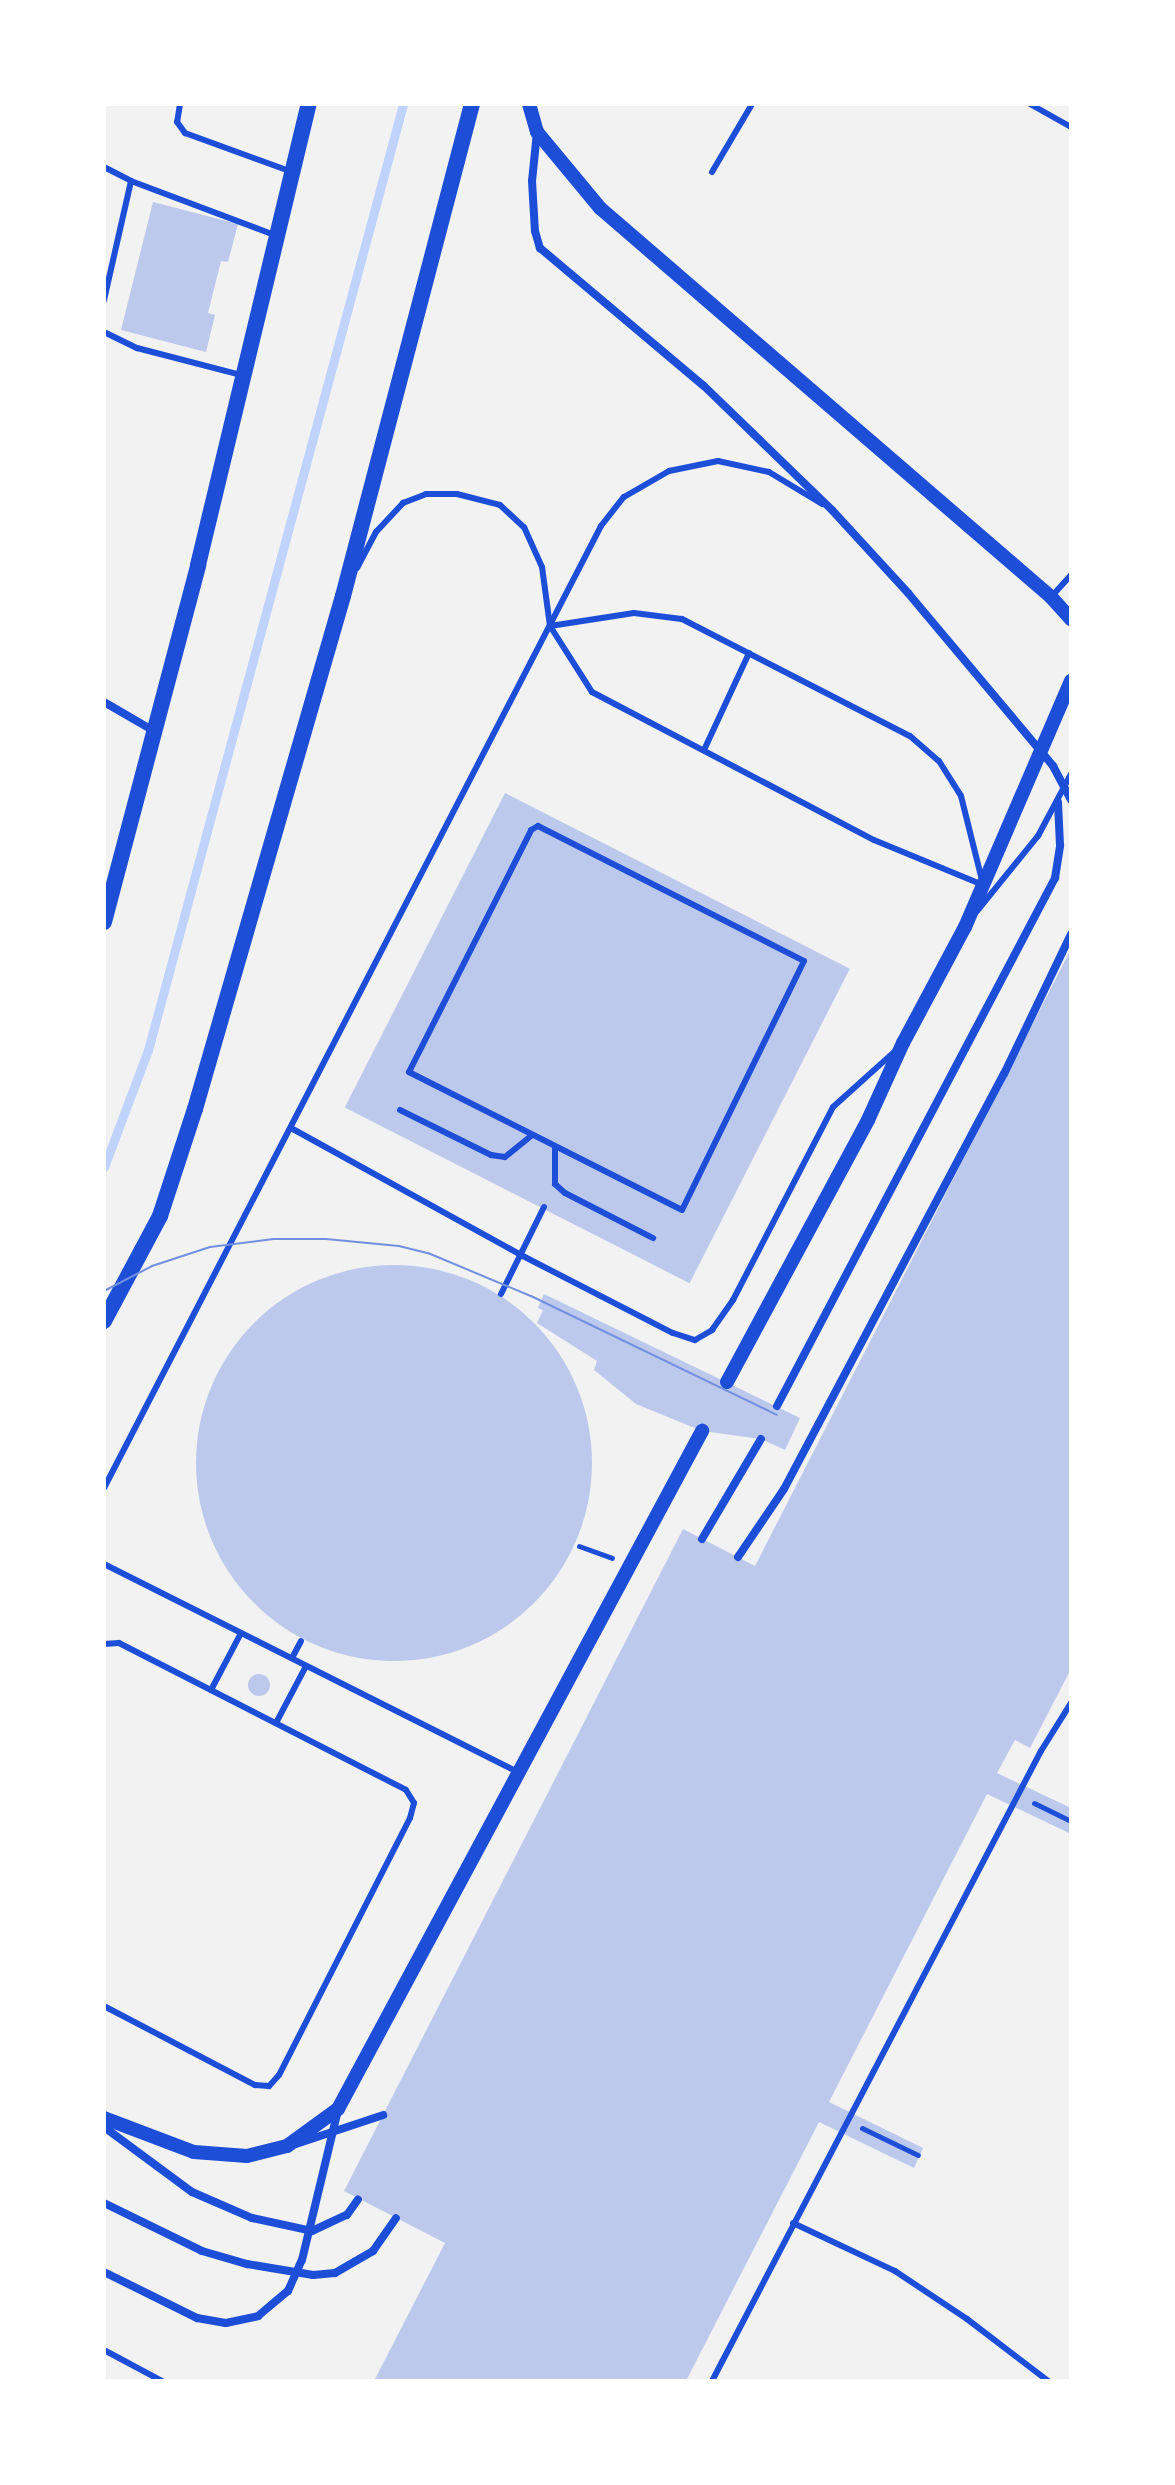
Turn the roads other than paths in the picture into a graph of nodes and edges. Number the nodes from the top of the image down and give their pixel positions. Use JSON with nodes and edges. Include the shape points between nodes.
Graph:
{"nodes":[{"id":1,"x":180,"y":104,"type":"edge"},
{"id":2,"x":309,"y":104,"type":"edge"},
{"id":3,"x":472,"y":104,"type":"edge"},
{"id":4,"x":529,"y":104,"type":"edge"},
{"id":5,"x":752,"y":104,"type":"edge"},
{"id":6,"x":1030,"y":104,"type":"edge"},
{"id":7,"x":1071,"y":127,"type":"edge"},
{"id":8,"x":537,"y":132,"type":"junction"},
{"id":9,"x":104,"y":167,"type":"edge"},
{"id":10,"x":292,"y":172,"type":"junction"},
{"id":11,"x":712,"y":172,"type":"dead end"},
{"id":12,"x":131,"y":181,"type":"junction"},
{"id":13,"x":277,"y":235,"type":"junction"},
{"id":14,"x":104,"y":300,"type":"edge"},
{"id":15,"x":104,"y":332,"type":"edge"},
{"id":16,"x":244,"y":375,"type":"junction"},
{"id":17,"x":832,"y":510,"type":"junction"},
{"id":18,"x":1071,"y":575,"type":"edge"},
{"id":19,"x":343,"y":596,"type":"junction"},
{"id":20,"x":1051,"y":597,"type":"junction"},
{"id":21,"x":1071,"y":619,"type":"edge"},
{"id":22,"x":550,"y":626,"type":"junction"},
{"id":23,"x":749,"y":653,"type":"junction"},
{"id":24,"x":1071,"y":681,"type":"edge"},
{"id":25,"x":104,"y":702,"type":"edge"},
{"id":26,"x":154,"y":731,"type":"junction"},
{"id":27,"x":704,"y":750,"type":"junction"},
{"id":28,"x":1071,"y":774,"type":"edge"},
{"id":29,"x":1071,"y":800,"type":"edge"},
{"id":30,"x":1058,"y":802,"type":"junction"},
{"id":31,"x":983,"y":885,"type":"junction"},
{"id":32,"x":104,"y":922,"type":"edge"},
{"id":33,"x":965,"y":927,"type":"junction"},
{"id":34,"x":1071,"y":934,"type":"edge"},
{"id":35,"x":903,"y":1043,"type":"junction"},
{"id":36,"x":400,"y":1110,"type":"dead end"},
{"id":37,"x":291,"y":1128,"type":"junction"},
{"id":38,"x":531,"y":1136,"type":"junction"},
{"id":39,"x":555,"y":1147,"type":"junction"},
{"id":40,"x":544,"y":1207,"type":"dead end"},
{"id":41,"x":653,"y":1238,"type":"dead end"},
{"id":42,"x":519,"y":1254,"type":"junction"},
{"id":43,"x":501,"y":1294,"type":"dead end"},
{"id":44,"x":104,"y":1321,"type":"edge"},
{"id":45,"x":727,"y":1382,"type":"dead end"},
{"id":46,"x":777,"y":1406,"type":"dead end"},
{"id":47,"x":702,"y":1431,"type":"dead end"},
{"id":48,"x":761,"y":1439,"type":"dead end"},
{"id":49,"x":104,"y":1488,"type":"edge"},
{"id":50,"x":702,"y":1539,"type":"dead end"},
{"id":51,"x":738,"y":1557,"type":"dead end"},
{"id":52,"x":104,"y":1564,"type":"edge"},
{"id":53,"x":241,"y":1633,"type":"junction"},
{"id":54,"x":301,"y":1641,"type":"dead end"},
{"id":55,"x":104,"y":1644,"type":"edge"},
{"id":56,"x":292,"y":1658,"type":"junction"},
{"id":57,"x":306,"y":1666,"type":"junction"},
{"id":58,"x":211,"y":1690,"type":"junction"},
{"id":59,"x":1071,"y":1703,"type":"edge"},
{"id":60,"x":276,"y":1723,"type":"junction"},
{"id":61,"x":519,"y":1773,"type":"junction"},
{"id":62,"x":104,"y":2006,"type":"edge"},
{"id":63,"x":338,"y":2109,"type":"junction"},
{"id":64,"x":383,"y":2115,"type":"dead end"},
{"id":65,"x":104,"y":2118,"type":"edge"},
{"id":66,"x":104,"y":2127,"type":"edge"},
{"id":67,"x":334,"y":2134,"type":"junction"},
{"id":68,"x":287,"y":2146,"type":"junction"},
{"id":69,"x":358,"y":2199,"type":"dead end"},
{"id":70,"x":104,"y":2203,"type":"edge"},
{"id":71,"x":396,"y":2218,"type":"dead end"},
{"id":72,"x":793,"y":2223,"type":"junction"},
{"id":73,"x":312,"y":2231,"type":"junction"},
{"id":74,"x":104,"y":2272,"type":"edge"},
{"id":75,"x":104,"y":2350,"type":"edge"},
{"id":76,"x":162,"y":2381,"type":"edge"},
{"id":77,"x":712,"y":2381,"type":"edge"},
{"id":78,"x":1048,"y":2381,"type":"edge"}],
"edges":[{"from":1,"to":10,"type":"lane","via":[[177,122],[185,133]]},
{"from":2,"to":10,"type":"main road"},
{"from":3,"to":19,"type":"main road"},
{"from":4,"to":8,"type":"street"},
{"from":5,"to":11,"type":"lane"},
{"from":6,"to":7,"type":"lane"},
{"from":8,"to":17,"type":"street","via":[[532,181],[540,248],[704,386]]},
{"from":8,"to":20,"type":"street","via":[[600,208]]},
{"from":9,"to":12,"type":"lane"},
{"from":10,"to":13,"type":"main road"},
{"from":12,"to":13,"type":"lane"},
{"from":12,"to":14,"type":"lane"},
{"from":13,"to":16,"type":"main road"},
{"from":15,"to":16,"type":"lane","via":[[137,348]]},
{"from":16,"to":26,"type":"main road"},
{"from":17,"to":22,"type":"lane","via":[[769,472],[718,461],[669,471],[624,497],[601,526]]},
{"from":17,"to":29,"type":"street","via":[[1053,766]]},
{"from":18,"to":20,"type":"lane"},
{"from":19,"to":22,"type":"lane","via":[[376,532],[403,503],[426,494],[457,494],[500,505],[524,527],[542,567]]},
{"from":19,"to":44,"type":"main road","via":[[160,1216]]},
{"from":20,"to":21,"type":"street"},
{"from":22,"to":23,"type":"lane","via":[[634,613],[682,619]]},
{"from":22,"to":27,"type":"lane","via":[[592,692]]},
{"from":22,"to":37,"type":"lane"},
{"from":23,"to":27,"type":"lane"},
{"from":23,"to":31,"type":"lane","via":[[880,718],[939,761],[961,796]]},
{"from":24,"to":31,"type":"street"},
{"from":25,"to":26,"type":"street"},
{"from":26,"to":32,"type":"main road"},
{"from":27,"to":31,"type":"lane","via":[[874,840]]},
{"from":28,"to":30,"type":"lane"},
{"from":30,"to":33,"type":"lane","via":[[1038,836]]},
{"from":30,"to":46,"type":"street","via":[[1055,878]]},
{"from":31,"to":33,"type":"street"},
{"from":33,"to":35,"type":"street"},
{"from":34,"to":51,"type":"street","via":[[1004,1074],[784,1489]]},
{"from":35,"to":42,"type":"lane","via":[[833,1107],[733,1300],[712,1330],[695,1340]]},
{"from":35,"to":45,"type":"street","via":[[868,1120]]},
{"from":36,"to":38,"type":"lane","via":[[491,1155],[505,1157]]},
{"from":37,"to":42,"type":"lane"},
{"from":37,"to":49,"type":"lane"},
{"from":38,"to":39,"type":"lane"},
{"from":38,"to":39,"type":"lane","via":[[409,1072],[534,827],[801,958],[803,966],[682,1210]]},
{"from":39,"to":41,"type":"lane","via":[[555,1184]]},
{"from":40,"to":42,"type":"lane"},
{"from":42,"to":43,"type":"lane"},
{"from":47,"to":61,"type":"street"},
{"from":48,"to":50,"type":"street"},
{"from":52,"to":53,"type":"lane"},
{"from":53,"to":56,"type":"lane"},
{"from":53,"to":58,"type":"lane"},
{"from":54,"to":56,"type":"lane"},
{"from":55,"to":58,"type":"lane","via":[[119,1643]]},
{"from":56,"to":57,"type":"lane"},
{"from":57,"to":60,"type":"lane"},
{"from":57,"to":61,"type":"lane"},
{"from":58,"to":60,"type":"lane"},
{"from":59,"to":72,"type":"lane"},
{"from":60,"to":62,"type":"lane","via":[[406,1790],[414,1803],[279,2075],[269,2086],[255,2085]]},
{"from":61,"to":63,"type":"street"},
{"from":63,"to":67,"type":"street"},
{"from":63,"to":68,"type":"street"},
{"from":64,"to":67,"type":"street"},
{"from":65,"to":68,"type":"street","via":[[194,2152],[247,2156]]},
{"from":66,"to":73,"type":"street","via":[[192,2192],[252,2218]]},
{"from":67,"to":68,"type":"street"},
{"from":67,"to":73,"type":"street"},
{"from":69,"to":73,"type":"street","via":[[347,2215]]},
{"from":70,"to":71,"type":"street","via":[[202,2251],[313,2275],[335,2273],[373,2251]]},
{"from":72,"to":77,"type":"lane"},
{"from":72,"to":78,"type":"lane","via":[[895,2271]]},
{"from":73,"to":74,"type":"street","via":[[288,2291],[258,2316],[226,2323],[197,2318]]},
{"from":75,"to":76,"type":"lane"}]}
